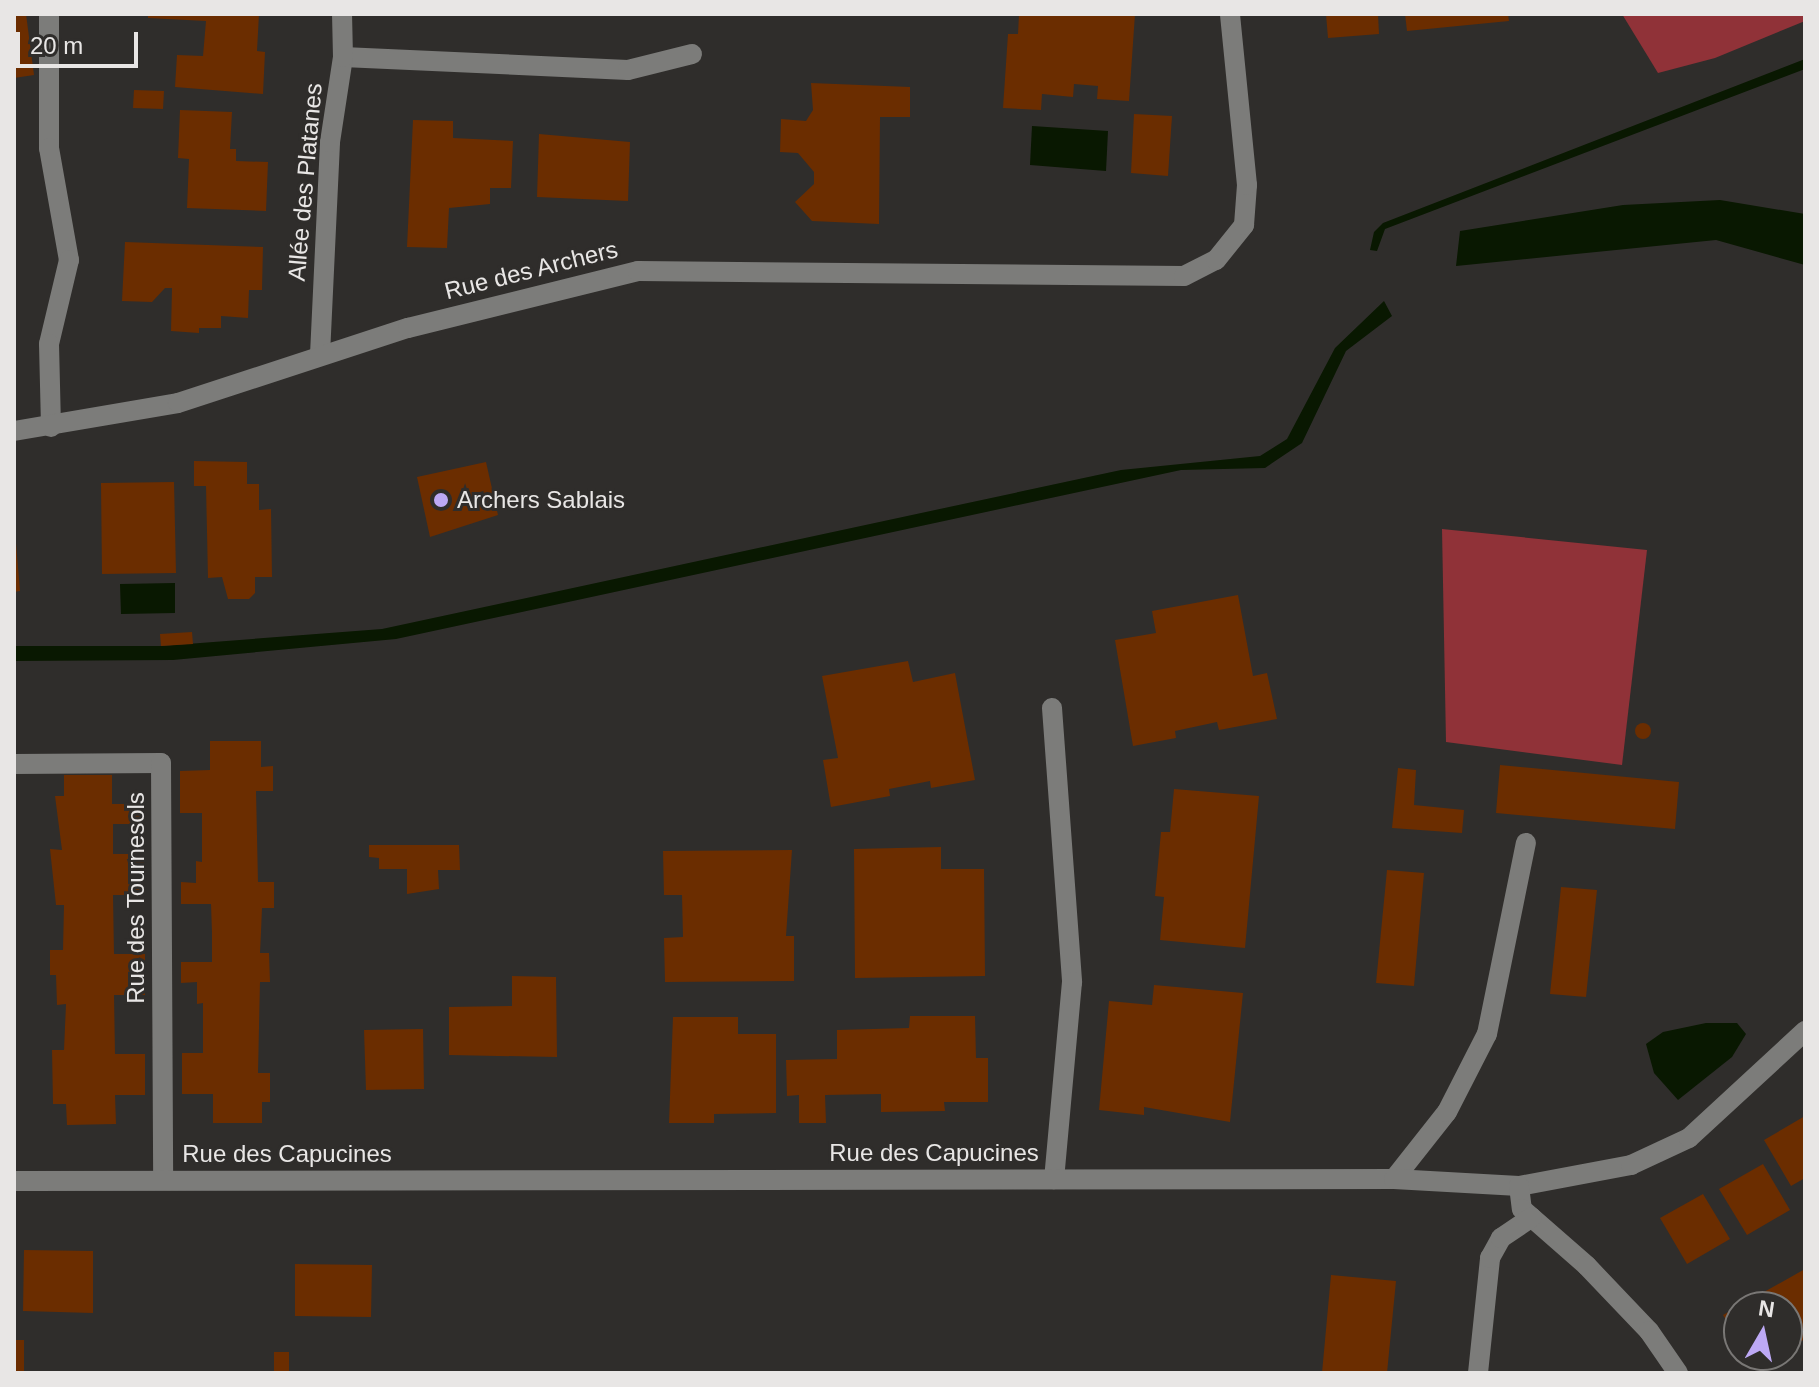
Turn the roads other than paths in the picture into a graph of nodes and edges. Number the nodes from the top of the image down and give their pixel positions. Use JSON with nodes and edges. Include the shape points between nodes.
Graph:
{"nodes":[{"id":1,"x":49,"y":14,"type":"edge"},
{"id":2,"x":342,"y":14,"type":"edge"},
{"id":3,"x":1230,"y":14,"type":"edge"},
{"id":4,"x":692,"y":54,"type":"dead end"},
{"id":5,"x":343,"y":57,"type":"junction"},
{"id":6,"x":320,"y":355,"type":"junction"},
{"id":7,"x":51,"y":427,"type":"junction"},
{"id":8,"x":14,"y":431,"type":"edge"},
{"id":9,"x":1052,"y":708,"type":"dead end"},
{"id":10,"x":14,"y":764,"type":"edge"},
{"id":11,"x":1526,"y":843,"type":"dead end"},
{"id":12,"x":1805,"y":1031,"type":"edge"},
{"id":13,"x":1054,"y":1179,"type":"junction"},
{"id":14,"x":1394,"y":1179,"type":"junction"},
{"id":15,"x":163,"y":1180,"type":"junction"},
{"id":16,"x":14,"y":1181,"type":"edge"},
{"id":17,"x":1519,"y":1186,"type":"junction"},
{"id":18,"x":1532,"y":1217,"type":"junction"},
{"id":19,"x":1478,"y":1373,"type":"edge"},
{"id":20,"x":1678,"y":1373,"type":"edge"}],
"edges":[{"from":1,"to":7,"type":"street","via":[[49,148],[69,260],[49,344]]},
{"from":2,"to":5,"type":"street","name":"Allée des Platanes"},
{"from":3,"to":6,"type":"street","name":"Rue des Archers","via":[[1247,185],[1244,225],[1216,260],[1184,276],[638,271],[587,280]]},
{"from":4,"to":5,"type":"street","via":[[628,70]]},
{"from":5,"to":6,"type":"street","name":"Allée des Platanes","via":[[330,142]]},
{"from":6,"to":7,"type":"street","name":"Rue des Archers","via":[[178,403]]},
{"from":7,"to":8,"type":"street","name":"Rue des Archers"},
{"from":9,"to":13,"type":"street","via":[[1072,982]]},
{"from":10,"to":15,"type":"street","name":"Rue des Tournesols","via":[[161,763]]},
{"from":11,"to":14,"type":"street","via":[[1487,1034],[1447,1112]]},
{"from":12,"to":17,"type":"street","name":"Rue des Capucines","via":[[1689,1138],[1631,1165]]},
{"from":13,"to":14,"type":"street","name":"Rue des Capucines"},
{"from":13,"to":15,"type":"street","name":"Rue des Capucines"},
{"from":14,"to":17,"type":"street","name":"Rue des Capucines"},
{"from":15,"to":16,"type":"street","name":"Rue des Capucines"},
{"from":17,"to":18,"type":"street","via":[[1522,1209]]},
{"from":18,"to":19,"type":"street","via":[[1501,1238],[1490,1258]]},
{"from":18,"to":20,"type":"street","via":[[1649,1331]]}]}
